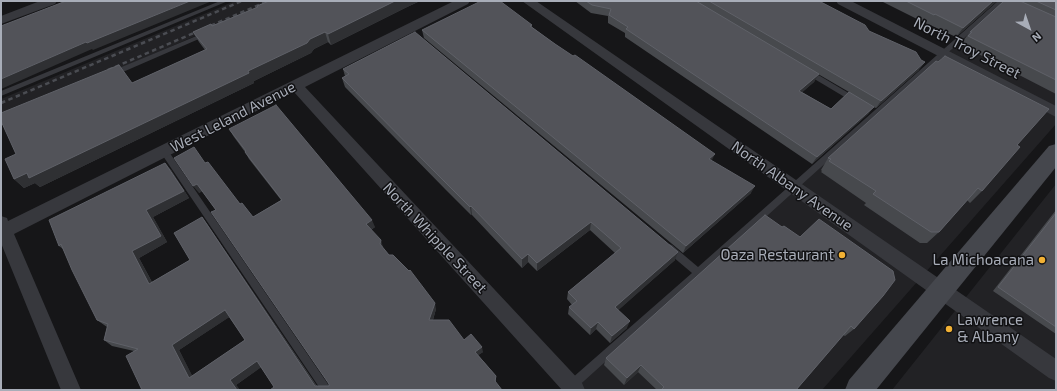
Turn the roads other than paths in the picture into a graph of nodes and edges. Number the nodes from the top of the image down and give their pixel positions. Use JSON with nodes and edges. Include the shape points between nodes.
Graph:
{"nodes":[{"id":1,"x":51,"y":1,"type":"edge"},
{"id":2,"x":225,"y":1,"type":"edge"},
{"id":3,"x":464,"y":1,"type":"edge"},
{"id":4,"x":528,"y":1,"type":"edge"},
{"id":5,"x":842,"y":1,"type":"edge"},
{"id":6,"x":1003,"y":2,"type":"edge"},
{"id":7,"x":1,"y":20,"type":"edge"},
{"id":8,"x":209,"y":32,"type":"edge"},
{"id":9,"x":944,"y":54,"type":"junction"},
{"id":10,"x":802,"y":69,"type":"edge"},
{"id":11,"x":109,"y":76,"type":"edge"},
{"id":12,"x":295,"y":85,"type":"junction"},
{"id":13,"x":1,"y":94,"type":"edge"},
{"id":14,"x":863,"y":105,"type":"edge"},
{"id":15,"x":1056,"y":112,"type":"edge"},
{"id":16,"x":164,"y":151,"type":"junction"},
{"id":17,"x":1056,"y":152,"type":"edge"},
{"id":18,"x":794,"y":188,"type":"junction"},
{"id":19,"x":2,"y":229,"type":"edge"},
{"id":20,"x":663,"y":243,"type":"edge"},
{"id":21,"x":699,"y":273,"type":"junction"},
{"id":22,"x":941,"y":290,"type":"junction"},
{"id":23,"x":1056,"y":371,"type":"edge"},
{"id":24,"x":571,"y":389,"type":"edge"},
{"id":25,"x":71,"y":390,"type":"edge"},
{"id":26,"x":327,"y":390,"type":"edge"},
{"id":27,"x":859,"y":390,"type":"edge"}],
"edges":[{"from":1,"to":7,"type":"street"},
{"from":2,"to":13,"type":"lane"},
{"from":3,"to":12,"type":"street","name":"West Leland Avenue","via":[[410,32]]},
{"from":4,"to":18,"type":"street","name":"North Albany Avenue"},
{"from":5,"to":9,"type":"street","name":"North Troy Street"},
{"from":6,"to":9,"type":"lane"},
{"from":8,"to":11,"type":"lane"},
{"from":9,"to":15,"type":"street","name":"North Troy Street"},
{"from":9,"to":18,"type":"lane","via":[[873,111]]},
{"from":10,"to":14,"type":"lane"},
{"from":12,"to":16,"type":"street","name":"West Leland Avenue"},
{"from":12,"to":24,"type":"street","name":"North Whipple Street"},
{"from":16,"to":19,"type":"street","name":"West Leland Avenue"},
{"from":16,"to":26,"type":"lane"},
{"from":17,"to":22,"type":"main road"},
{"from":18,"to":21,"type":"lane"},
{"from":18,"to":22,"type":"street","name":"North Albany Avenue"},
{"from":19,"to":25,"type":"street"},
{"from":20,"to":21,"type":"lane"},
{"from":21,"to":24,"type":"lane"},
{"from":22,"to":23,"type":"street","name":"North Albany Avenue"},
{"from":22,"to":27,"type":"main road"}]}
